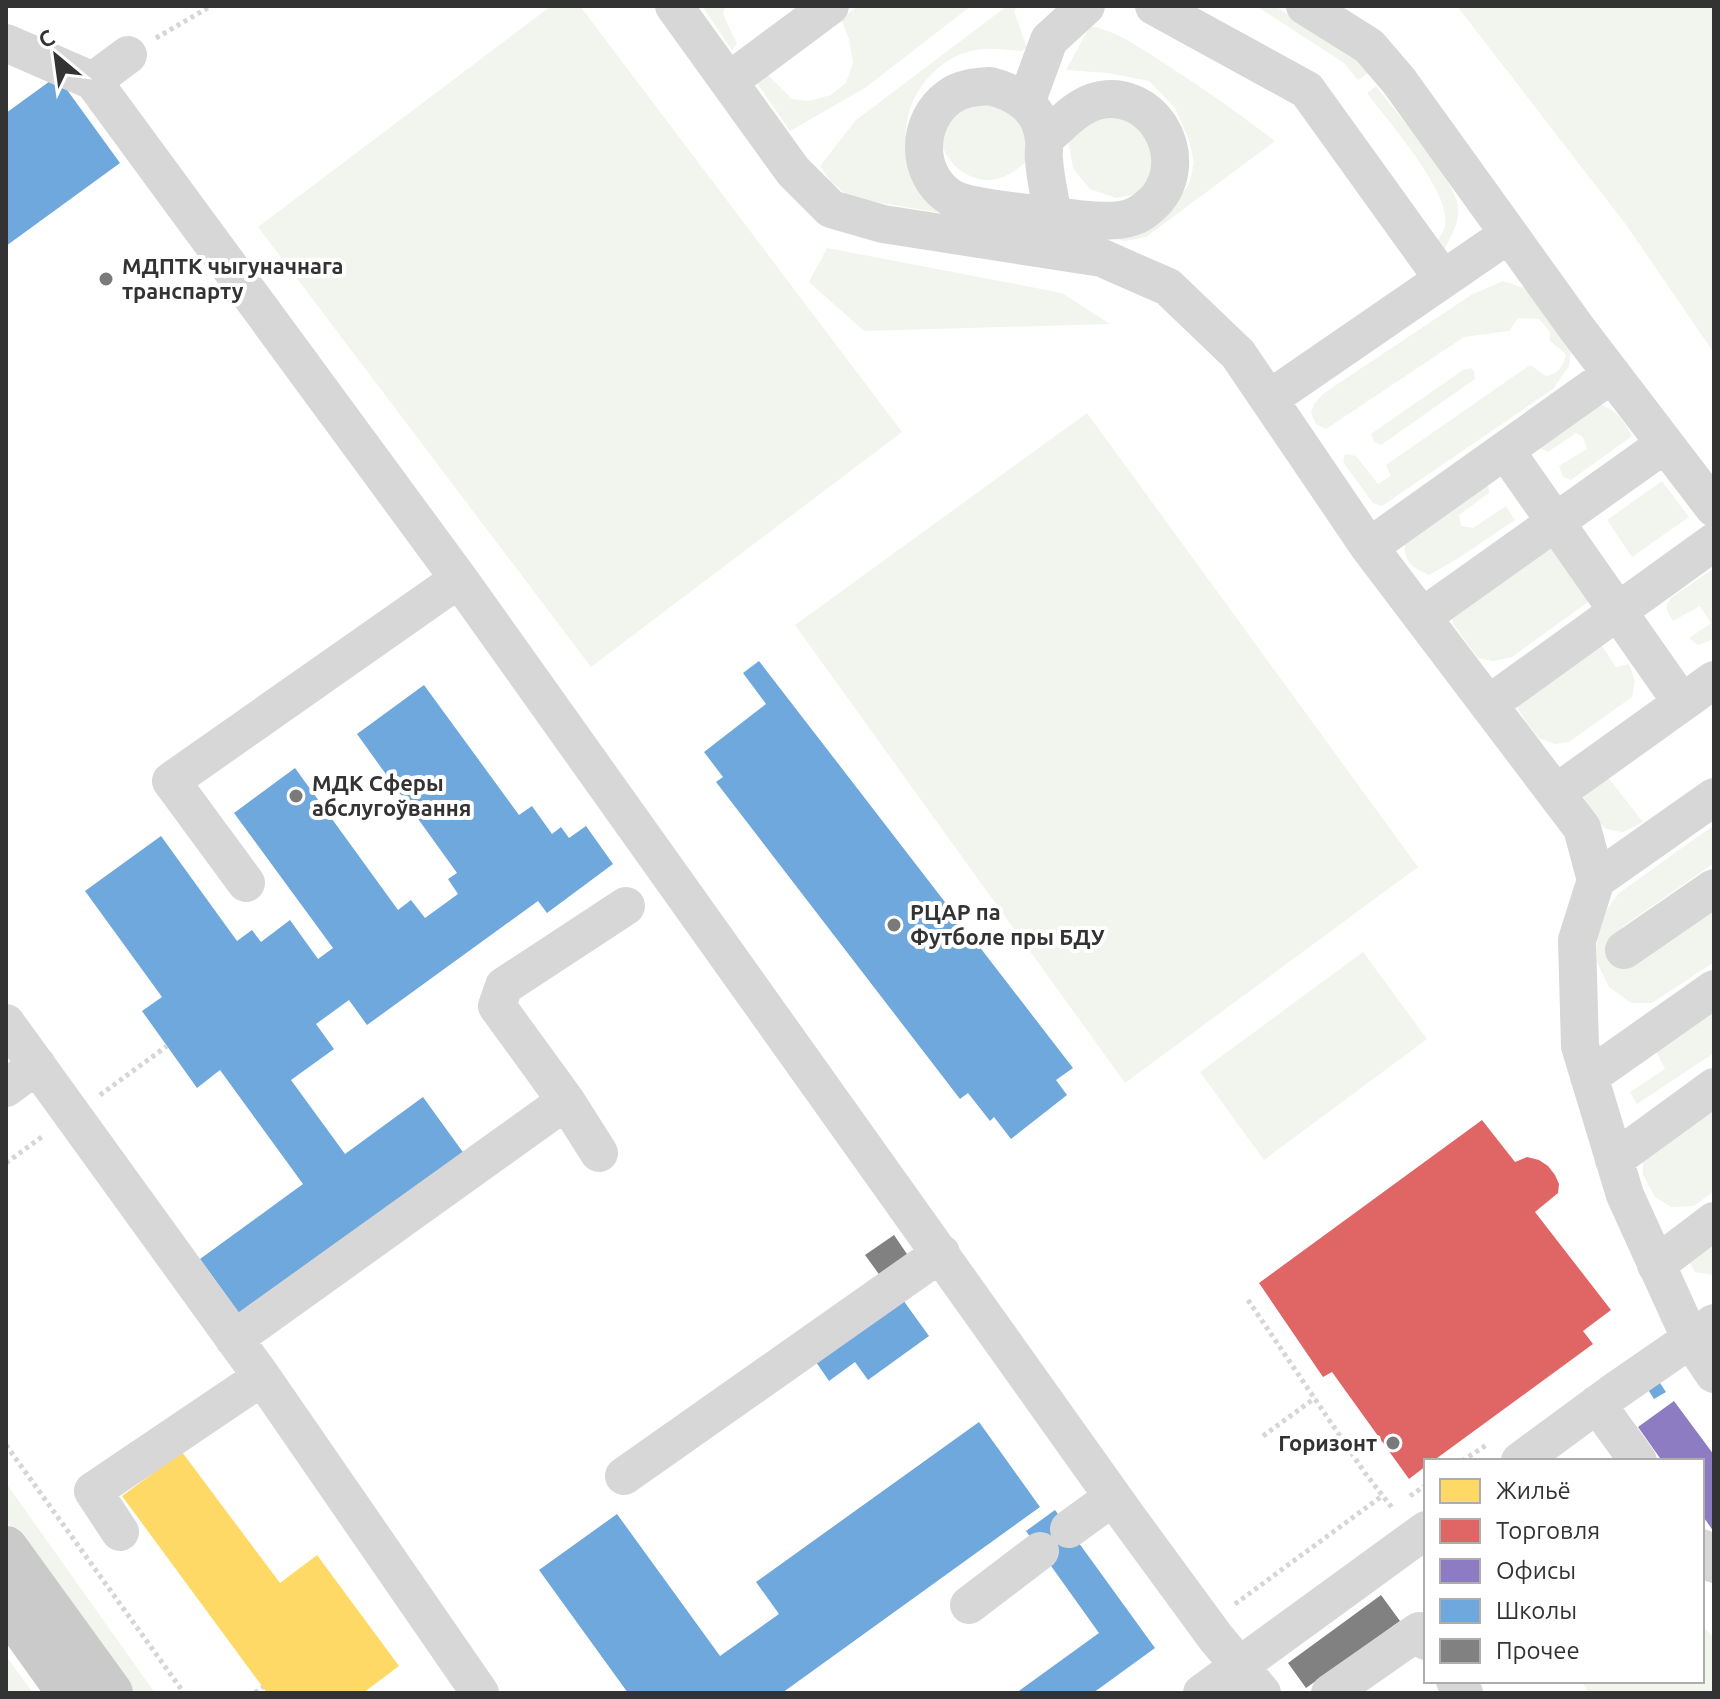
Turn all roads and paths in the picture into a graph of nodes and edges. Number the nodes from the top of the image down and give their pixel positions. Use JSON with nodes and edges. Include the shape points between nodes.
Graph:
{"nodes":[{"id":1,"x":211,"y":6,"type":"edge"},
{"id":2,"x":830,"y":6,"type":"edge"},
{"id":3,"x":1086,"y":6,"type":"edge"},
{"id":4,"x":1154,"y":6,"type":"edge"},
{"id":5,"x":1305,"y":6,"type":"edge"},
{"id":6,"x":683,"y":9,"type":"edge"},
{"id":7,"x":6,"y":43,"type":"edge"},
{"id":8,"x":128,"y":55,"type":"joint"},
{"id":9,"x":93,"y":81,"type":"junction"},
{"id":10,"x":729,"y":81,"type":"junction"},
{"id":11,"x":1026,"y":103,"type":"junction"},
{"id":12,"x":1044,"y":139,"type":"junction"},
{"id":13,"x":1054,"y":233,"type":"junction"},
{"id":14,"x":1509,"y":234,"type":"junction"},
{"id":15,"x":1443,"y":279,"type":"junction"},
{"id":16,"x":1612,"y":374,"type":"junction"},
{"id":17,"x":1269,"y":399,"type":"junction"},
{"id":18,"x":1665,"y":444,"type":"junction"},
{"id":19,"x":1505,"y":450,"type":"junction"},
{"id":20,"x":1714,"y":508,"type":"edge"},
{"id":21,"x":1556,"y":522,"type":"junction"},
{"id":22,"x":1714,"y":542,"type":"edge"},
{"id":23,"x":1369,"y":547,"type":"junction"},
{"id":24,"x":459,"y":579,"type":"junction"},
{"id":25,"x":1618,"y":611,"type":"junction"},
{"id":26,"x":1422,"y":617,"type":"junction"},
{"id":27,"x":1714,"y":680,"type":"edge"},
{"id":28,"x":1682,"y":703,"type":"junction"},
{"id":29,"x":1489,"y":704,"type":"junction"},
{"id":30,"x":1556,"y":793,"type":"junction"},
{"id":31,"x":1714,"y":797,"type":"edge"},
{"id":32,"x":1596,"y":880,"type":"junction"},
{"id":33,"x":246,"y":883,"type":"dead end"},
{"id":34,"x":1714,"y":888,"type":"edge"},
{"id":35,"x":626,"y":906,"type":"dead end"},
{"id":36,"x":1624,"y":950,"type":"dead end"},
{"id":37,"x":1714,"y":989,"type":"edge"},
{"id":38,"x":6,"y":1023,"type":"edge"},
{"id":39,"x":37,"y":1065,"type":"junction"},
{"id":40,"x":1589,"y":1077,"type":"junction"},
{"id":41,"x":1714,"y":1087,"type":"edge"},
{"id":42,"x":6,"y":1088,"type":"edge"},
{"id":43,"x":566,"y":1101,"type":"junction"},
{"id":44,"x":599,"y":1153,"type":"dead end"},
{"id":45,"x":1614,"y":1160,"type":"junction"},
{"id":46,"x":1714,"y":1221,"type":"edge"},
{"id":47,"x":941,"y":1253,"type":"junction"},
{"id":48,"x":1656,"y":1265,"type":"junction"},
{"id":49,"x":1248,"y":1300,"type":"dead end"},
{"id":50,"x":1703,"y":1331,"type":"edge"},
{"id":51,"x":234,"y":1339,"type":"junction"},
{"id":52,"x":1714,"y":1374,"type":"edge"},
{"id":53,"x":262,"y":1377,"type":"junction"},
{"id":54,"x":1315,"y":1398,"type":"junction"},
{"id":55,"x":1597,"y":1404,"type":"junction"},
{"id":56,"x":1263,"y":1436,"type":"dead end"},
{"id":57,"x":6,"y":1445,"type":"edge"},
{"id":58,"x":1523,"y":1459,"type":"edge"},
{"id":59,"x":1637,"y":1459,"type":"edge"},
{"id":60,"x":624,"y":1476,"type":"dead end"},
{"id":61,"x":1424,"y":1486,"type":"edge"},
{"id":62,"x":1382,"y":1496,"type":"junction"},
{"id":63,"x":1113,"y":1497,"type":"junction"},
{"id":64,"x":120,"y":1532,"type":"dead end"},
{"id":65,"x":1424,"y":1532,"type":"edge"},
{"id":66,"x":6,"y":1548,"type":"edge"},
{"id":67,"x":6,"y":1605,"type":"edge"},
{"id":68,"x":969,"y":1605,"type":"dead end"},
{"id":69,"x":1206,"y":1625,"type":"junction"},
{"id":70,"x":1424,"y":1638,"type":"edge"},
{"id":71,"x":1250,"y":1680,"type":"edge"},
{"id":72,"x":263,"y":1687,"type":"dead end"},
{"id":73,"x":1351,"y":1688,"type":"edge"},
{"id":74,"x":69,"y":1693,"type":"edge"},
{"id":75,"x":111,"y":1693,"type":"edge"},
{"id":76,"x":184,"y":1693,"type":"edge"},
{"id":77,"x":255,"y":1693,"type":"edge"},
{"id":78,"x":480,"y":1693,"type":"edge"},
{"id":79,"x":1202,"y":1693,"type":"edge"}],
"edges":[{"from":1,"to":8,"type":"path"},
{"from":2,"to":10,"type":"lane"},
{"from":3,"to":11,"type":"lane","via":[[1049,40]]},
{"from":4,"to":15,"type":"lane","via":[[1307,90]]},
{"from":5,"to":14,"type":"lane","via":[[1369,46]]},
{"from":6,"to":10,"type":"lane"},
{"from":7,"to":9,"type":"lane"},
{"from":8,"to":9,"type":"lane"},
{"from":9,"to":24,"type":"lane"},
{"from":10,"to":13,"type":"lane","via":[[793,171],[831,209],[883,224]]},
{"from":11,"to":12,"type":"lane","via":[[1039,119]]},
{"from":11,"to":13,"type":"lane","via":[[990,86],[950,95],[926,127],[926,166],[950,197]]},
{"from":12,"to":13,"type":"lane"},
{"from":12,"to":13,"type":"lane","via":[[1077,110],[1116,100],[1153,117],[1171,153],[1163,191],[1134,217]]},
{"from":13,"to":17,"type":"lane","via":[[1168,287],[1238,354]]},
{"from":14,"to":15,"type":"lane"},
{"from":14,"to":16,"type":"lane"},
{"from":15,"to":17,"type":"lane"},
{"from":16,"to":18,"type":"lane"},
{"from":16,"to":19,"type":"lane"},
{"from":17,"to":23,"type":"lane"},
{"from":18,"to":20,"type":"lane"},
{"from":18,"to":21,"type":"lane"},
{"from":19,"to":21,"type":"lane"},
{"from":19,"to":23,"type":"lane"},
{"from":21,"to":25,"type":"lane"},
{"from":21,"to":26,"type":"lane"},
{"from":22,"to":25,"type":"lane"},
{"from":23,"to":26,"type":"lane"},
{"from":24,"to":33,"type":"lane","via":[[171,781]]},
{"from":24,"to":47,"type":"lane"},
{"from":25,"to":28,"type":"lane"},
{"from":25,"to":29,"type":"lane"},
{"from":26,"to":29,"type":"lane"},
{"from":27,"to":28,"type":"lane"},
{"from":28,"to":30,"type":"lane"},
{"from":29,"to":30,"type":"lane"},
{"from":30,"to":32,"type":"lane","via":[[1582,828]]},
{"from":31,"to":32,"type":"lane"},
{"from":32,"to":40,"type":"lane","via":[[1577,940],[1580,1046]]},
{"from":34,"to":36,"type":"lane"},
{"from":35,"to":43,"type":"lane","via":[[504,986],[497,1006]]},
{"from":37,"to":40,"type":"lane"},
{"from":38,"to":39,"type":"lane"},
{"from":39,"to":42,"type":"lane"},
{"from":39,"to":51,"type":"lane"},
{"from":40,"to":45,"type":"lane"},
{"from":41,"to":45,"type":"lane"},
{"from":43,"to":44,"type":"lane"},
{"from":43,"to":51,"type":"lane"},
{"from":45,"to":48,"type":"lane"},
{"from":46,"to":48,"type":"lane"},
{"from":47,"to":60,"type":"lane"},
{"from":47,"to":63,"type":"lane"},
{"from":48,"to":50,"type":"lane"},
{"from":49,"to":54,"type":"path"},
{"from":50,"to":52,"type":"lane"},
{"from":50,"to":55,"type":"lane"},
{"from":51,"to":53,"type":"lane"},
{"from":53,"to":64,"type":"lane","via":[[93,1491]]},
{"from":53,"to":78,"type":"lane"},
{"from":54,"to":56,"type":"path"},
{"from":54,"to":62,"type":"path"},
{"from":55,"to":58,"type":"lane"},
{"from":55,"to":59,"type":"lane"},
{"from":57,"to":76,"type":"path"},
{"from":61,"to":62,"type":"path","via":[[1392,1510]]},
{"from":62,"to":69,"type":"path"},
{"from":63,"to":68,"type":"lane"},
{"from":63,"to":69,"type":"lane"},
{"from":65,"to":71,"type":"lane"},
{"from":66,"to":75,"type":"main road"},
{"from":67,"to":74,"type":"main road"},
{"from":69,"to":71,"type":"lane"},
{"from":70,"to":73,"type":"lane","via":[[1419,1631]]},
{"from":71,"to":79,"type":"lane"},
{"from":72,"to":77,"type":"path"}]}
